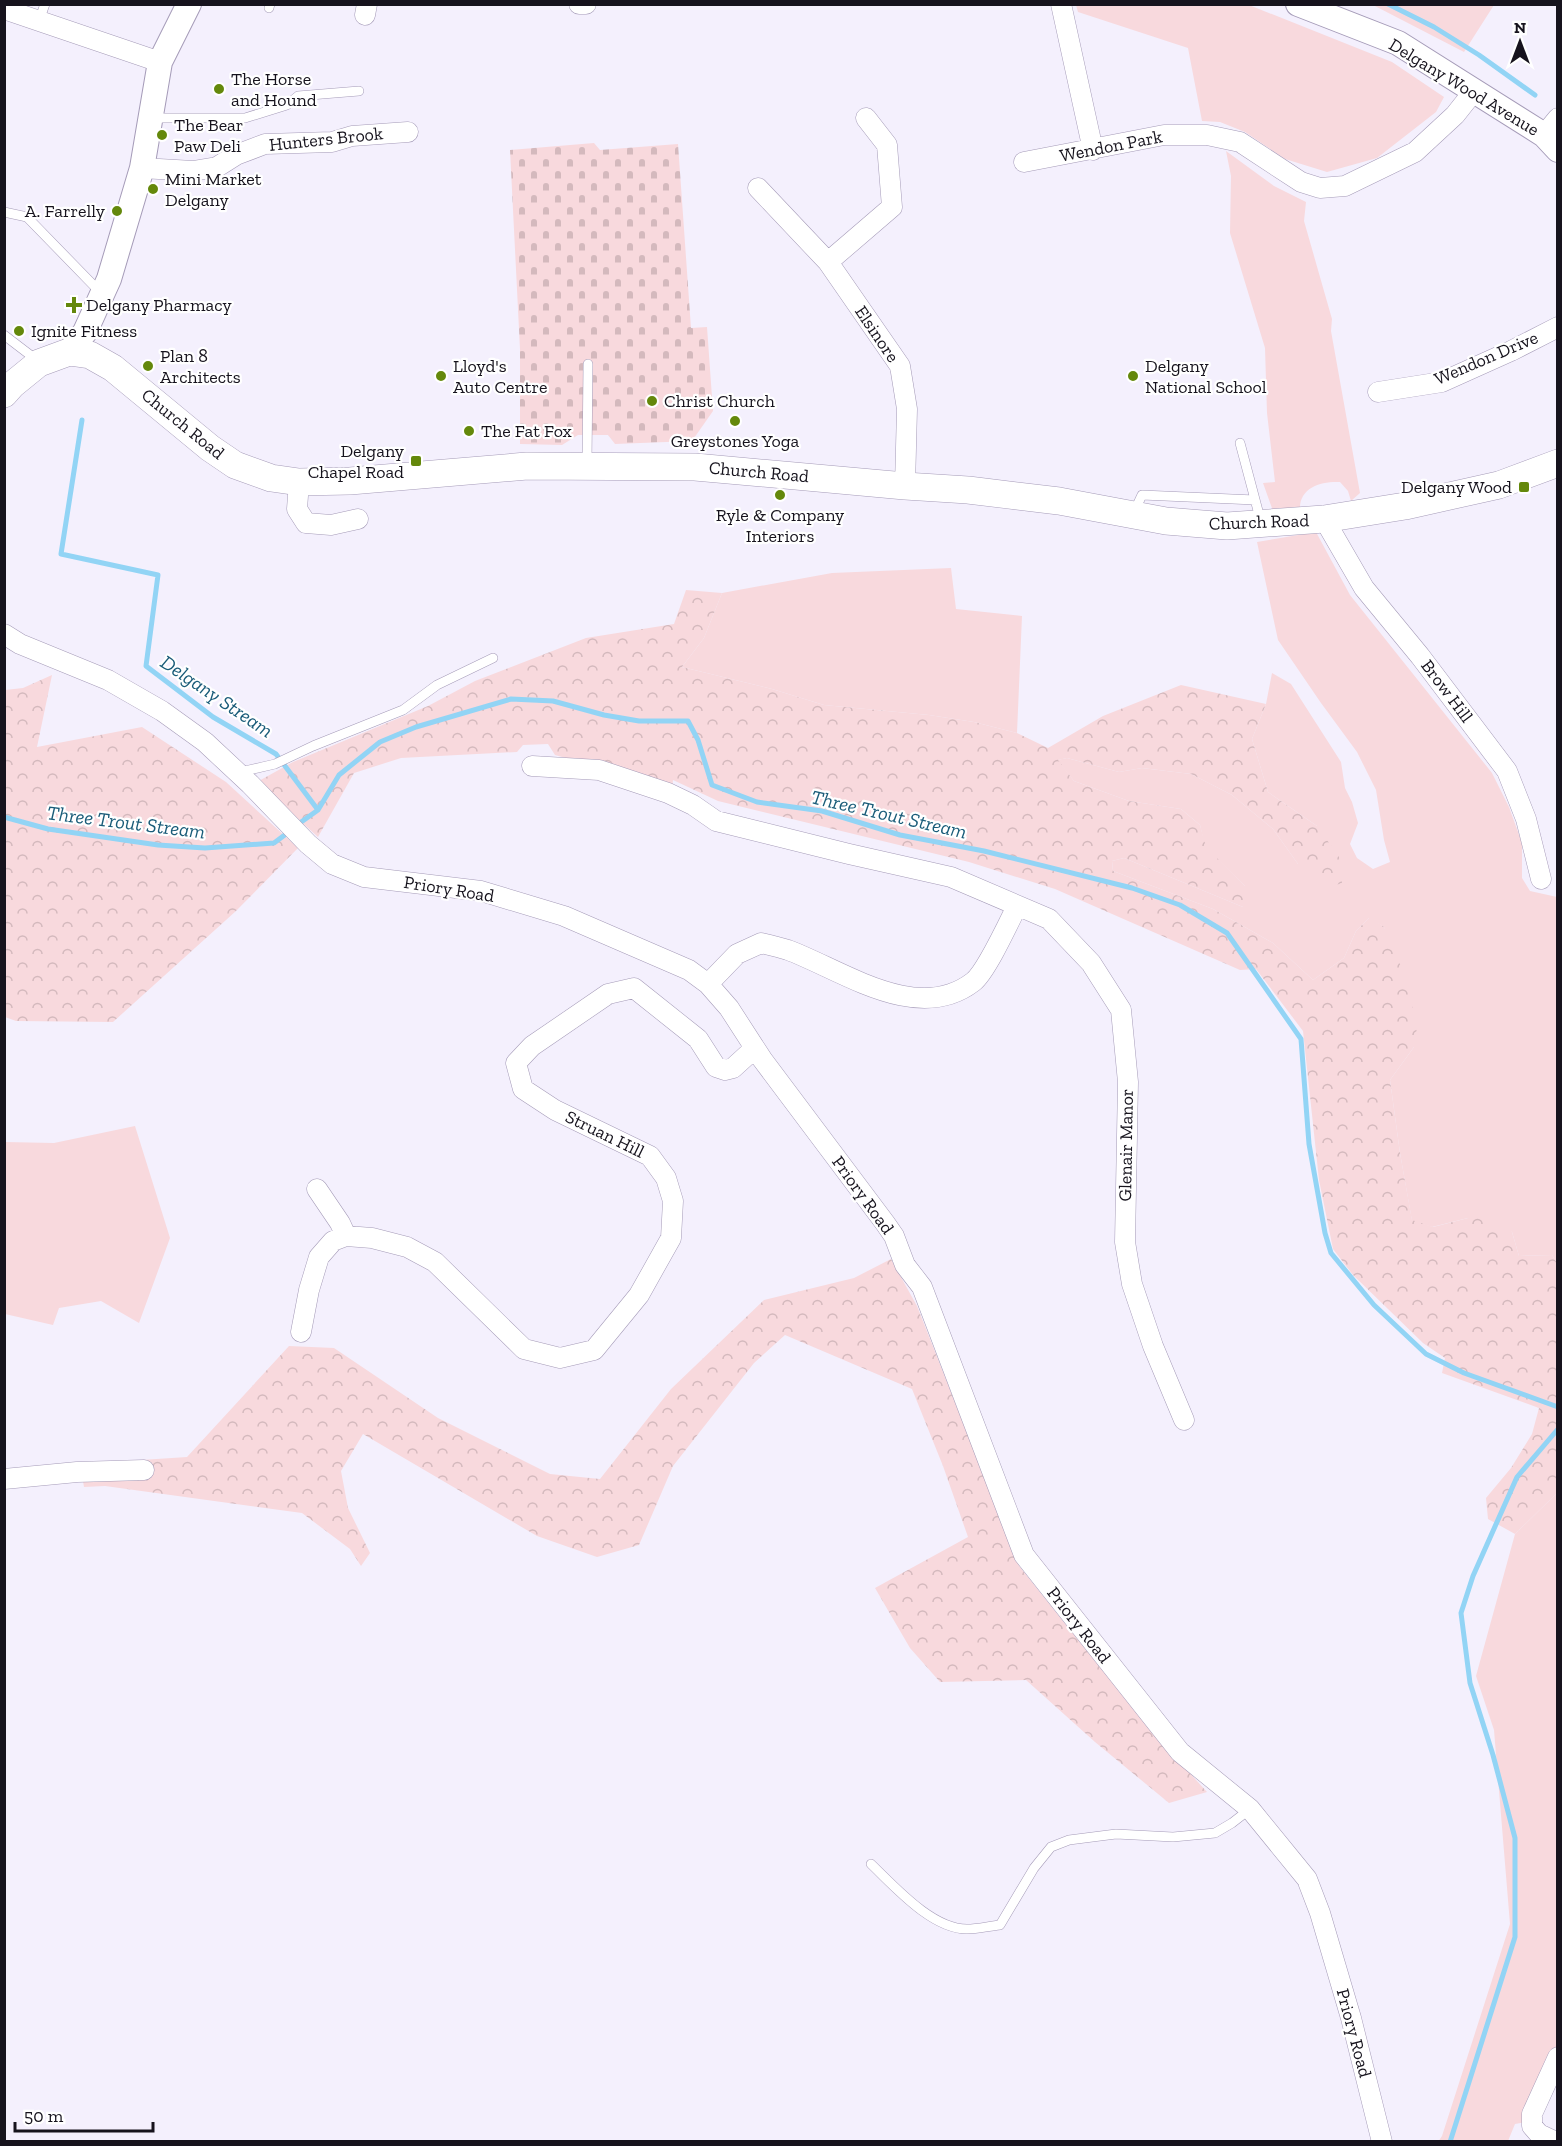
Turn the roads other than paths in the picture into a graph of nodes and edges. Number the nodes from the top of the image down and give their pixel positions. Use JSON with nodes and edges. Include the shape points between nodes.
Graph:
{"nodes":[{"id":1,"x":189,"y":4,"type":"edge"},
{"id":2,"x":579,"y":4,"type":"edge"},
{"id":3,"x":586,"y":4,"type":"edge"},
{"id":4,"x":1061,"y":4,"type":"edge"},
{"id":5,"x":1298,"y":4,"type":"edge"},
{"id":6,"x":4,"y":9,"type":"edge"},
{"id":7,"x":42,"y":13,"type":"edge"},
{"id":8,"x":160,"y":62,"type":"junction"},
{"id":9,"x":359,"y":91,"type":"dead end"},
{"id":10,"x":1474,"y":91,"type":"junction"},
{"id":11,"x":150,"y":118,"type":"junction"},
{"id":12,"x":866,"y":118,"type":"dead end"},
{"id":13,"x":408,"y":132,"type":"dead end"},
{"id":14,"x":1553,"y":134,"type":"edge"},
{"id":15,"x":1094,"y":150,"type":"junction"},
{"id":16,"x":1024,"y":162,"type":"dead end"},
{"id":17,"x":142,"y":168,"type":"junction"},
{"id":18,"x":758,"y":188,"type":"dead end"},
{"id":19,"x":4,"y":212,"type":"edge"},
{"id":20,"x":828,"y":262,"type":"junction"},
{"id":21,"x":102,"y":294,"type":"junction"},
{"id":22,"x":1557,"y":327,"type":"edge"},
{"id":23,"x":4,"y":335,"type":"edge"},
{"id":24,"x":69,"y":352,"type":"junction"},
{"id":25,"x":39,"y":363,"type":"junction"},
{"id":26,"x":588,"y":364,"type":"dead end"},
{"id":27,"x":1378,"y":392,"type":"dead end"},
{"id":28,"x":4,"y":394,"type":"edge"},
{"id":29,"x":1240,"y":443,"type":"dead end"},
{"id":30,"x":1557,"y":463,"type":"edge"},
{"id":31,"x":587,"y":467,"type":"junction"},
{"id":32,"x":299,"y":482,"type":"junction"},
{"id":33,"x":905,"y":486,"type":"junction"},
{"id":34,"x":1259,"y":512,"type":"junction"},
{"id":35,"x":358,"y":519,"type":"dead end"},
{"id":36,"x":1324,"y":519,"type":"junction"},
{"id":37,"x":4,"y":634,"type":"edge"},
{"id":38,"x":493,"y":658,"type":"dead end"},
{"id":39,"x":532,"y":766,"type":"dead end"},
{"id":40,"x":237,"y":772,"type":"junction"},
{"id":41,"x":1541,"y":879,"type":"dead end"},
{"id":42,"x":1017,"y":906,"type":"junction"},
{"id":43,"x":708,"y":984,"type":"junction"},
{"id":44,"x":755,"y":1048,"type":"junction"},
{"id":45,"x":317,"y":1188,"type":"dead end"},
{"id":46,"x":346,"y":1236,"type":"junction"},
{"id":47,"x":301,"y":1332,"type":"dead end"},
{"id":48,"x":1184,"y":1420,"type":"dead end"},
{"id":49,"x":144,"y":1470,"type":"dead end"},
{"id":50,"x":4,"y":1479,"type":"edge"},
{"id":51,"x":1250,"y":1809,"type":"junction"},
{"id":52,"x":871,"y":1864,"type":"dead end"},
{"id":53,"x":1557,"y":2057,"type":"edge"},
{"id":54,"x":1382,"y":2142,"type":"edge"},
{"id":55,"x":1556,"y":2142,"type":"edge"}],
"edges":[{"from":1,"to":8,"type":"street"},
{"from":2,"to":3,"type":"street"},
{"from":4,"to":15,"type":"street"},
{"from":5,"to":10,"type":"street","name":"Delgany Wood Avenue","via":[[1398,43]]},
{"from":6,"to":7,"type":"street"},
{"from":7,"to":8,"type":"street"},
{"from":8,"to":11,"type":"street"},
{"from":9,"to":11,"type":"lane","via":[[298,96],[287,105],[245,118]]},
{"from":10,"to":14,"type":"street","name":"Delgany Wood Avenue"},
{"from":10,"to":15,"type":"street","name":"Wendon Park","via":[[1455,115],[1415,152],[1346,186],[1320,188],[1301,182],[1240,142],[1207,135],[1164,135]]},
{"from":11,"to":17,"type":"street"},
{"from":12,"to":20,"type":"street","via":[[887,145],[892,207]]},
{"from":13,"to":17,"type":"street","name":"Hunters Brook","via":[[352,136],[332,142],[265,144],[217,166],[193,171]]},
{"from":15,"to":16,"type":"street","name":"Wendon Park"},
{"from":17,"to":21,"type":"street"},
{"from":18,"to":20,"type":"street","name":"Elsinore"},
{"from":19,"to":21,"type":"lane","via":[[27,217]]},
{"from":20,"to":33,"type":"street","name":"Elsinore","via":[[900,366],[907,409]]},
{"from":21,"to":24,"type":"street","via":[[85,332]]},
{"from":22,"to":27,"type":"street","name":"Wendon Drive","via":[[1442,382]]},
{"from":23,"to":25,"type":"lane"},
{"from":24,"to":25,"type":"main road"},
{"from":24,"to":32,"type":"main road","name":"Church Road","via":[[90,355],[113,368],[235,465],[271,478]]},
{"from":25,"to":28,"type":"main road"},
{"from":26,"to":31,"type":"lane"},
{"from":29,"to":34,"type":"lane"},
{"from":30,"to":36,"type":"main road","name":"Church Road","via":[[1499,485]]},
{"from":31,"to":32,"type":"main road","name":"Church Road","via":[[527,466]]},
{"from":31,"to":33,"type":"main road","name":"Church Road","via":[[695,467]]},
{"from":32,"to":35,"type":"street","via":[[297,508],[306,523],[331,525]]},
{"from":33,"to":34,"type":"main road","name":"Church Road","via":[[1059,501],[1166,521],[1217,525]]},
{"from":34,"to":36,"type":"main road","name":"Church Road"},
{"from":36,"to":41,"type":"street","name":"Brow Hill","via":[[1364,588],[1507,771],[1526,819]]},
{"from":37,"to":40,"type":"street","name":"Priory Road","via":[[108,680],[162,711],[205,742]]},
{"from":38,"to":40,"type":"lane","via":[[437,685],[403,710],[275,764]]},
{"from":39,"to":42,"type":"street","name":"Glenair Manor","via":[[598,770],[668,793],[716,821],[951,877]]},
{"from":40,"to":43,"type":"street","name":"Priory Road","via":[[332,864],[364,877],[481,891],[564,916],[689,970]]},
{"from":42,"to":43,"type":"street","via":[[975,981],[942,998],[901,995],[864,985],[788,950],[761,943],[737,954]]},
{"from":42,"to":48,"type":"street","name":"Glenair Manor","via":[[1049,919],[1091,963],[1121,1010],[1128,1082],[1125,1242],[1132,1284]]},
{"from":43,"to":44,"type":"street","name":"Priory Road"},
{"from":44,"to":46,"type":"street","name":"Struan Hill","via":[[733,1068],[716,1067],[698,1039],[634,987],[608,994],[532,1046],[516,1063],[523,1089],[555,1110],[650,1156],[666,1178],[673,1200],[671,1238],[639,1295],[594,1350],[560,1358],[524,1349],[435,1262],[407,1247]]},
{"from":44,"to":51,"type":"street","name":"Priory Road","via":[[894,1236],[905,1264],[922,1287],[1024,1555],[1180,1752]]},
{"from":45,"to":46,"type":"street"},
{"from":46,"to":47,"type":"street","via":[[333,1241],[319,1257]]},
{"from":49,"to":50,"type":"street"},
{"from":51,"to":52,"type":"lane","via":[[1215,1833],[1173,1837],[1116,1834],[1069,1840],[1051,1847],[1000,1925],[965,1929],[932,1919]]},
{"from":51,"to":54,"type":"street","name":"Priory Road","via":[[1307,1879],[1356,2036]]},
{"from":53,"to":55,"type":"street","via":[[1532,2114],[1532,2127]]}]}
